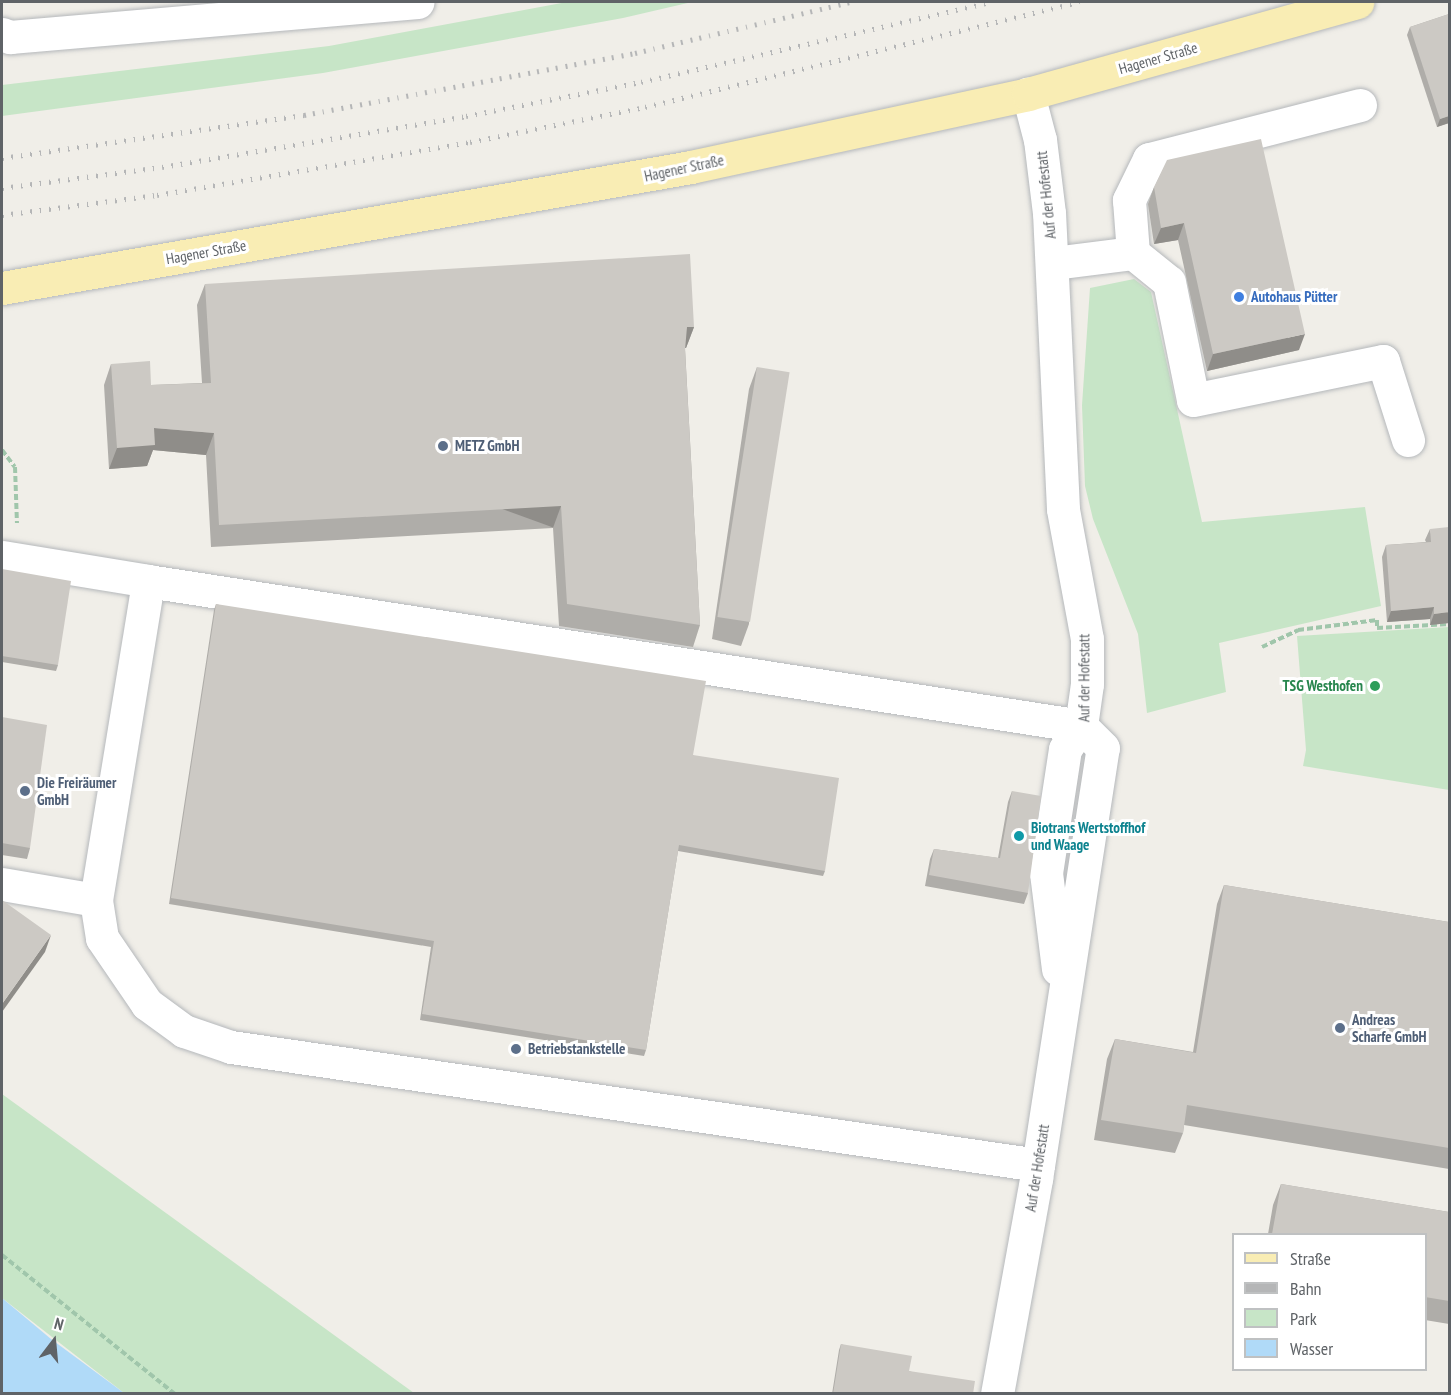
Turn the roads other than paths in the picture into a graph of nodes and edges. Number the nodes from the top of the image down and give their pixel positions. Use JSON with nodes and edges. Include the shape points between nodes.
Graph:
{"nodes":[{"id":1,"x":418,"y":2,"type":"edge"},
{"id":2,"x":1357,"y":2,"type":"edge"},
{"id":3,"x":2,"y":34,"type":"edge"},
{"id":4,"x":1028,"y":94,"type":"junction"},
{"id":5,"x":1360,"y":105,"type":"dead end"},
{"id":6,"x":1133,"y":253,"type":"junction"},
{"id":7,"x":1053,"y":263,"type":"junction"},
{"id":8,"x":2,"y":288,"type":"edge"},
{"id":9,"x":1408,"y":440,"type":"dead end"},
{"id":10,"x":10,"y":559,"type":"edge"},
{"id":11,"x":148,"y":582,"type":"junction"},
{"id":12,"x":1081,"y":726,"type":"junction"},
{"id":13,"x":1057,"y":875,"type":"junction"},
{"id":14,"x":2,"y":884,"type":"edge"},
{"id":15,"x":96,"y":900,"type":"junction"},
{"id":16,"x":1076,"y":926,"type":"junction"},
{"id":17,"x":1063,"y":1009,"type":"junction"},
{"id":18,"x":1038,"y":1165,"type":"junction"},
{"id":19,"x":997,"y":1394,"type":"edge"}],
"edges":[{"from":1,"to":3,"type":"lane","via":[[10,37]]},
{"from":2,"to":4,"type":"main road","name":"Hagener Straße"},
{"from":4,"to":7,"type":"lane","name":"Auf der Hofestatt","via":[[1040,140]]},
{"from":4,"to":8,"type":"main road","name":"Hagener Straße","via":[[603,185]]},
{"from":5,"to":6,"type":"lane","via":[[1149,159],[1129,200]]},
{"from":6,"to":7,"type":"lane"},
{"from":6,"to":9,"type":"lane","via":[[1169,282],[1193,400],[1383,361]]},
{"from":7,"to":12,"type":"lane","name":"Auf der Hofestatt","via":[[1063,509],[1087,639],[1087,684]]},
{"from":10,"to":11,"type":"lane"},
{"from":11,"to":12,"type":"lane"},
{"from":11,"to":15,"type":"lane"},
{"from":12,"to":13,"type":"lane","via":[[1065,748],[1072,768]]},
{"from":12,"to":16,"type":"lane","name":"Auf der Hofestatt","via":[[1103,748]]},
{"from":13,"to":16,"type":"lane"},
{"from":13,"to":17,"type":"lane"},
{"from":14,"to":15,"type":"lane"},
{"from":15,"to":18,"type":"lane","via":[[102,938],[147,1004],[184,1030],[231,1047]]},
{"from":16,"to":17,"type":"lane","name":"Auf der Hofestatt"},
{"from":17,"to":18,"type":"lane","name":"Auf der Hofestatt"},
{"from":18,"to":19,"type":"lane","name":"Auf der Hofestatt"}]}
